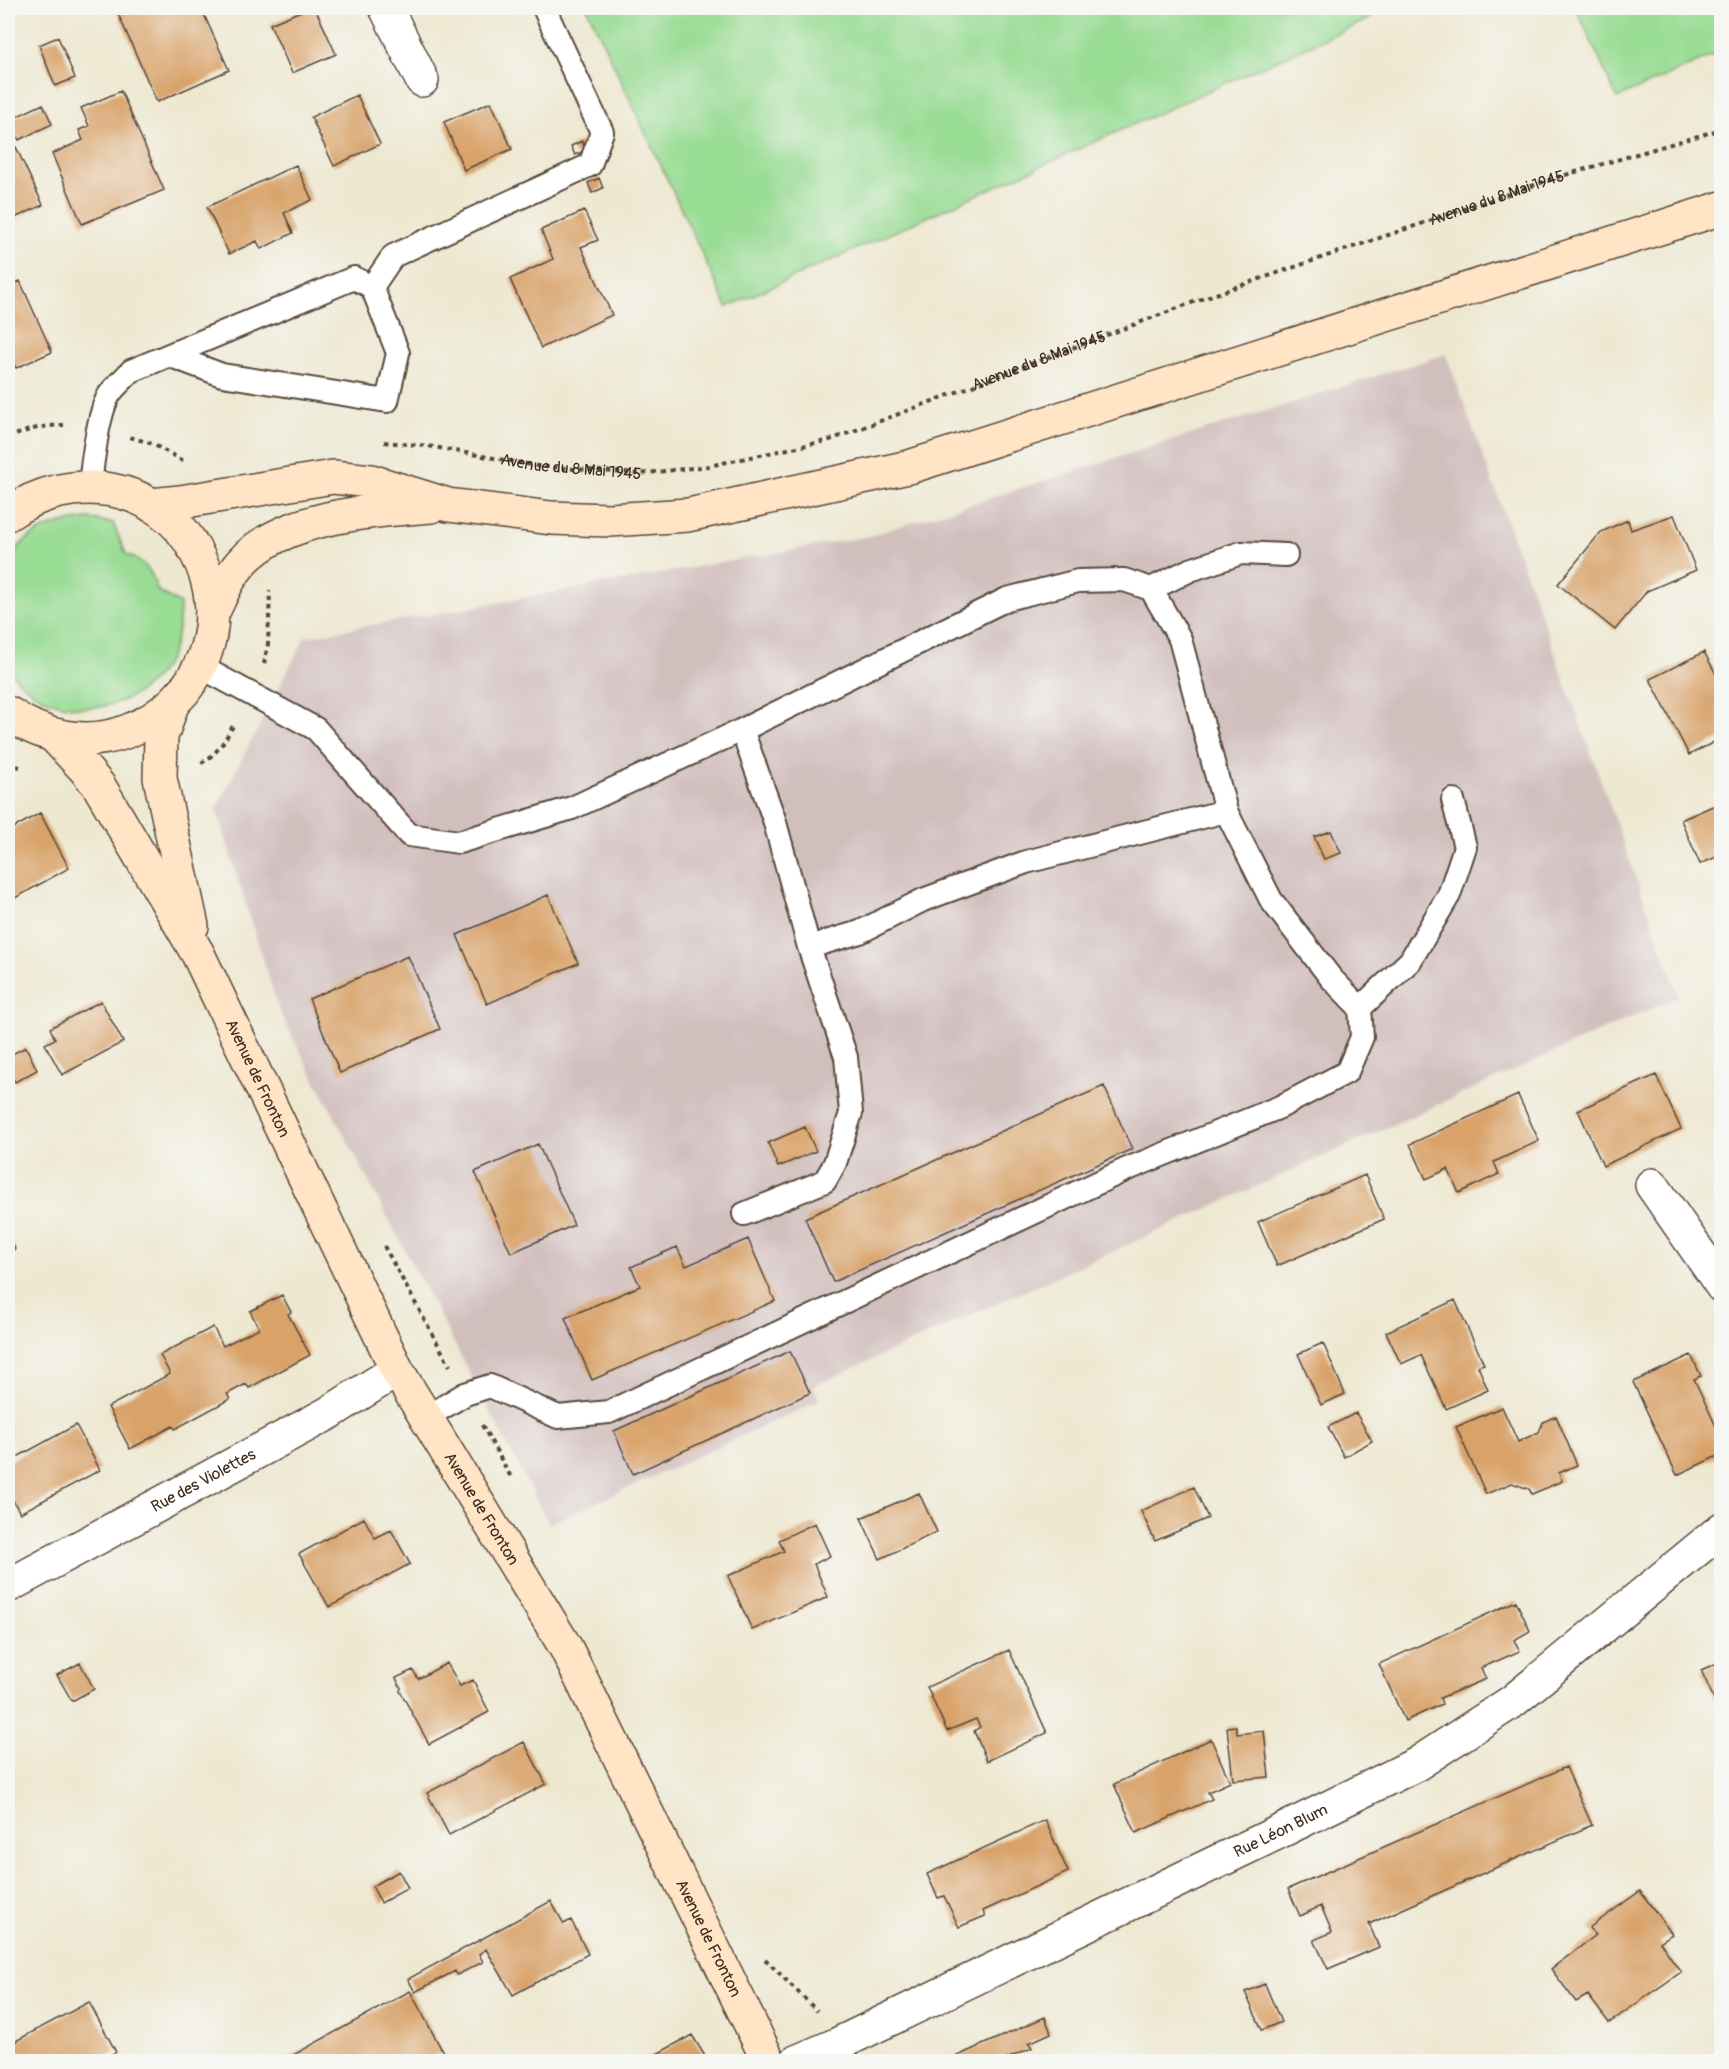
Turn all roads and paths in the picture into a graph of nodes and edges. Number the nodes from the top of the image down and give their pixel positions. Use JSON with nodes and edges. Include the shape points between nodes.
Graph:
{"nodes":[{"id":1,"x":386,"y":8,"type":"edge"},
{"id":2,"x":544,"y":8,"type":"edge"},
{"id":3,"x":422,"y":80,"type":"dead end"},
{"id":4,"x":1722,"y":129,"type":"edge"},
{"id":5,"x":1722,"y":208,"type":"edge"},
{"id":6,"x":372,"y":286,"type":"junction"},
{"id":7,"x":171,"y":356,"type":"junction"},
{"id":8,"x":65,"y":425,"type":"dead end"},
{"id":9,"x":122,"y":434,"type":"dead end"},
{"id":10,"x":8,"y":439,"type":"edge"},
{"id":11,"x":380,"y":441,"type":"dead end"},
{"id":12,"x":190,"y":464,"type":"dead end"},
{"id":13,"x":8,"y":484,"type":"edge"},
{"id":14,"x":90,"y":487,"type":"junction"},
{"id":15,"x":45,"y":493,"type":"junction"},
{"id":16,"x":151,"y":504,"type":"junction"},
{"id":17,"x":448,"y":504,"type":"junction"},
{"id":18,"x":8,"y":514,"type":"edge"},
{"id":19,"x":1287,"y":555,"type":"dead end"},
{"id":20,"x":270,"y":588,"type":"dead end"},
{"id":21,"x":1151,"y":589,"type":"junction"},
{"id":22,"x":212,"y":614,"type":"junction"},
{"id":23,"x":201,"y":667,"type":"junction"},
{"id":24,"x":262,"y":669,"type":"dead end"},
{"id":25,"x":172,"y":705,"type":"junction"},
{"id":26,"x":236,"y":720,"type":"dead end"},
{"id":27,"x":25,"y":728,"type":"edge"},
{"id":28,"x":742,"y":730,"type":"junction"},
{"id":29,"x":191,"y":767,"type":"dead end"},
{"id":30,"x":1453,"y":800,"type":"dead end"},
{"id":31,"x":1226,"y":811,"type":"junction"},
{"id":32,"x":809,"y":947,"type":"junction"},
{"id":33,"x":198,"y":954,"type":"junction"},
{"id":34,"x":1360,"y":1008,"type":"junction"},
{"id":35,"x":1652,"y":1185,"type":"dead end"},
{"id":36,"x":744,"y":1214,"type":"dead end"},
{"id":37,"x":380,"y":1238,"type":"dead end"},
{"id":38,"x":1722,"y":1286,"type":"edge"},
{"id":39,"x":397,"y":1370,"type":"junction"},
{"id":40,"x":465,"y":1394,"type":"junction"},
{"id":41,"x":425,"y":1418,"type":"junction"},
{"id":42,"x":517,"y":1487,"type":"dead end"},
{"id":43,"x":1722,"y":1529,"type":"edge"},
{"id":44,"x":8,"y":1586,"type":"edge"},
{"id":45,"x":762,"y":1957,"type":"dead end"},
{"id":46,"x":836,"y":2045,"type":"junction"},
{"id":47,"x":769,"y":2061,"type":"edge"},
{"id":48,"x":796,"y":2061,"type":"edge"}],
"edges":[{"from":1,"to":3,"type":"street"},
{"from":2,"to":6,"type":"lane","via":[[602,132],[590,165],[393,256]]},
{"from":4,"to":11,"type":"path","name":"Avenue du 8 Mai 1945","via":[[1555,178],[1207,297],[830,440],[709,466],[639,474],[537,466]]},
{"from":5,"to":17,"type":"main road","via":[[909,466],[688,515],[610,520],[551,518]]},
{"from":6,"to":7,"type":"lane","via":[[354,278]]},
{"from":6,"to":7,"type":"lane","via":[[398,352],[387,401],[222,375]]},
{"from":7,"to":14,"type":"lane","via":[[131,371],[109,396],[99,427]]},
{"from":8,"to":10,"type":"path","via":[[24,430]]},
{"from":9,"to":12,"type":"path","via":[[153,444]]},
{"from":13,"to":15,"type":"main road"},
{"from":14,"to":15,"type":"main road"},
{"from":14,"to":16,"type":"main road","via":[[132,495]]},
{"from":15,"to":18,"type":"main road"},
{"from":16,"to":17,"type":"main road","via":[[333,477],[371,481]]},
{"from":16,"to":22,"type":"main road","via":[[176,525],[196,551],[208,581]]},
{"from":17,"to":22,"type":"main road","via":[[350,514],[305,525],[270,540],[243,560]]},
{"from":19,"to":21,"type":"lane","via":[[1241,553],[1190,570]]},
{"from":20,"to":24,"type":"path","via":[[268,644]]},
{"from":21,"to":28,"type":"lane","via":[[1124,580],[1078,581],[1007,599]]},
{"from":21,"to":31,"type":"lane","via":[[1180,639]]},
{"from":22,"to":23,"type":"main road"},
{"from":23,"to":25,"type":"main road"},
{"from":23,"to":28,"type":"lane","via":[[316,729],[409,835],[459,842],[572,808]]},
{"from":25,"to":27,"type":"main road","via":[[147,724],[117,735],[86,740]]},
{"from":25,"to":33,"type":"main road","name":"Avenue de Fronton","via":[[161,737],[160,778]]},
{"from":26,"to":29,"type":"path","via":[[221,747]]},
{"from":27,"to":33,"type":"main road","name":"Avenue de Fronton","via":[[99,786]]},
{"from":28,"to":32,"type":"lane","via":[[774,819]]},
{"from":30,"to":34,"type":"lane","via":[[1466,847],[1449,895],[1410,961]]},
{"from":31,"to":32,"type":"lane","via":[[1026,862],[923,900],[860,932]]},
{"from":31,"to":34,"type":"lane","via":[[1271,900],[1331,978]]},
{"from":32,"to":36,"type":"lane","via":[[846,1057],[851,1113],[825,1181]]},
{"from":33,"to":39,"type":"main road","name":"Avenue de Fronton"},
{"from":34,"to":40,"type":"lane","via":[[1362,1036],[1347,1072],[1280,1107],[1125,1170],[609,1412],[558,1417],[490,1386]]},
{"from":35,"to":38,"type":"street"},
{"from":37,"to":40,"type":"path"},
{"from":39,"to":41,"type":"main road","name":"Avenue de Fronton"},
{"from":39,"to":44,"type":"street","name":"Rue des Violettes","via":[[329,1413]]},
{"from":40,"to":41,"type":"lane"},
{"from":40,"to":42,"type":"path"},
{"from":41,"to":47,"type":"main road","name":"Avenue de Fronton","via":[[566,1648]]},
{"from":43,"to":46,"type":"street","name":"Rue Léon Blum","via":[[1513,1701],[1417,1764]]},
{"from":45,"to":46,"type":"path","via":[[821,2014]]},
{"from":46,"to":48,"type":"street","name":"Rue Léon Blum"}]}
